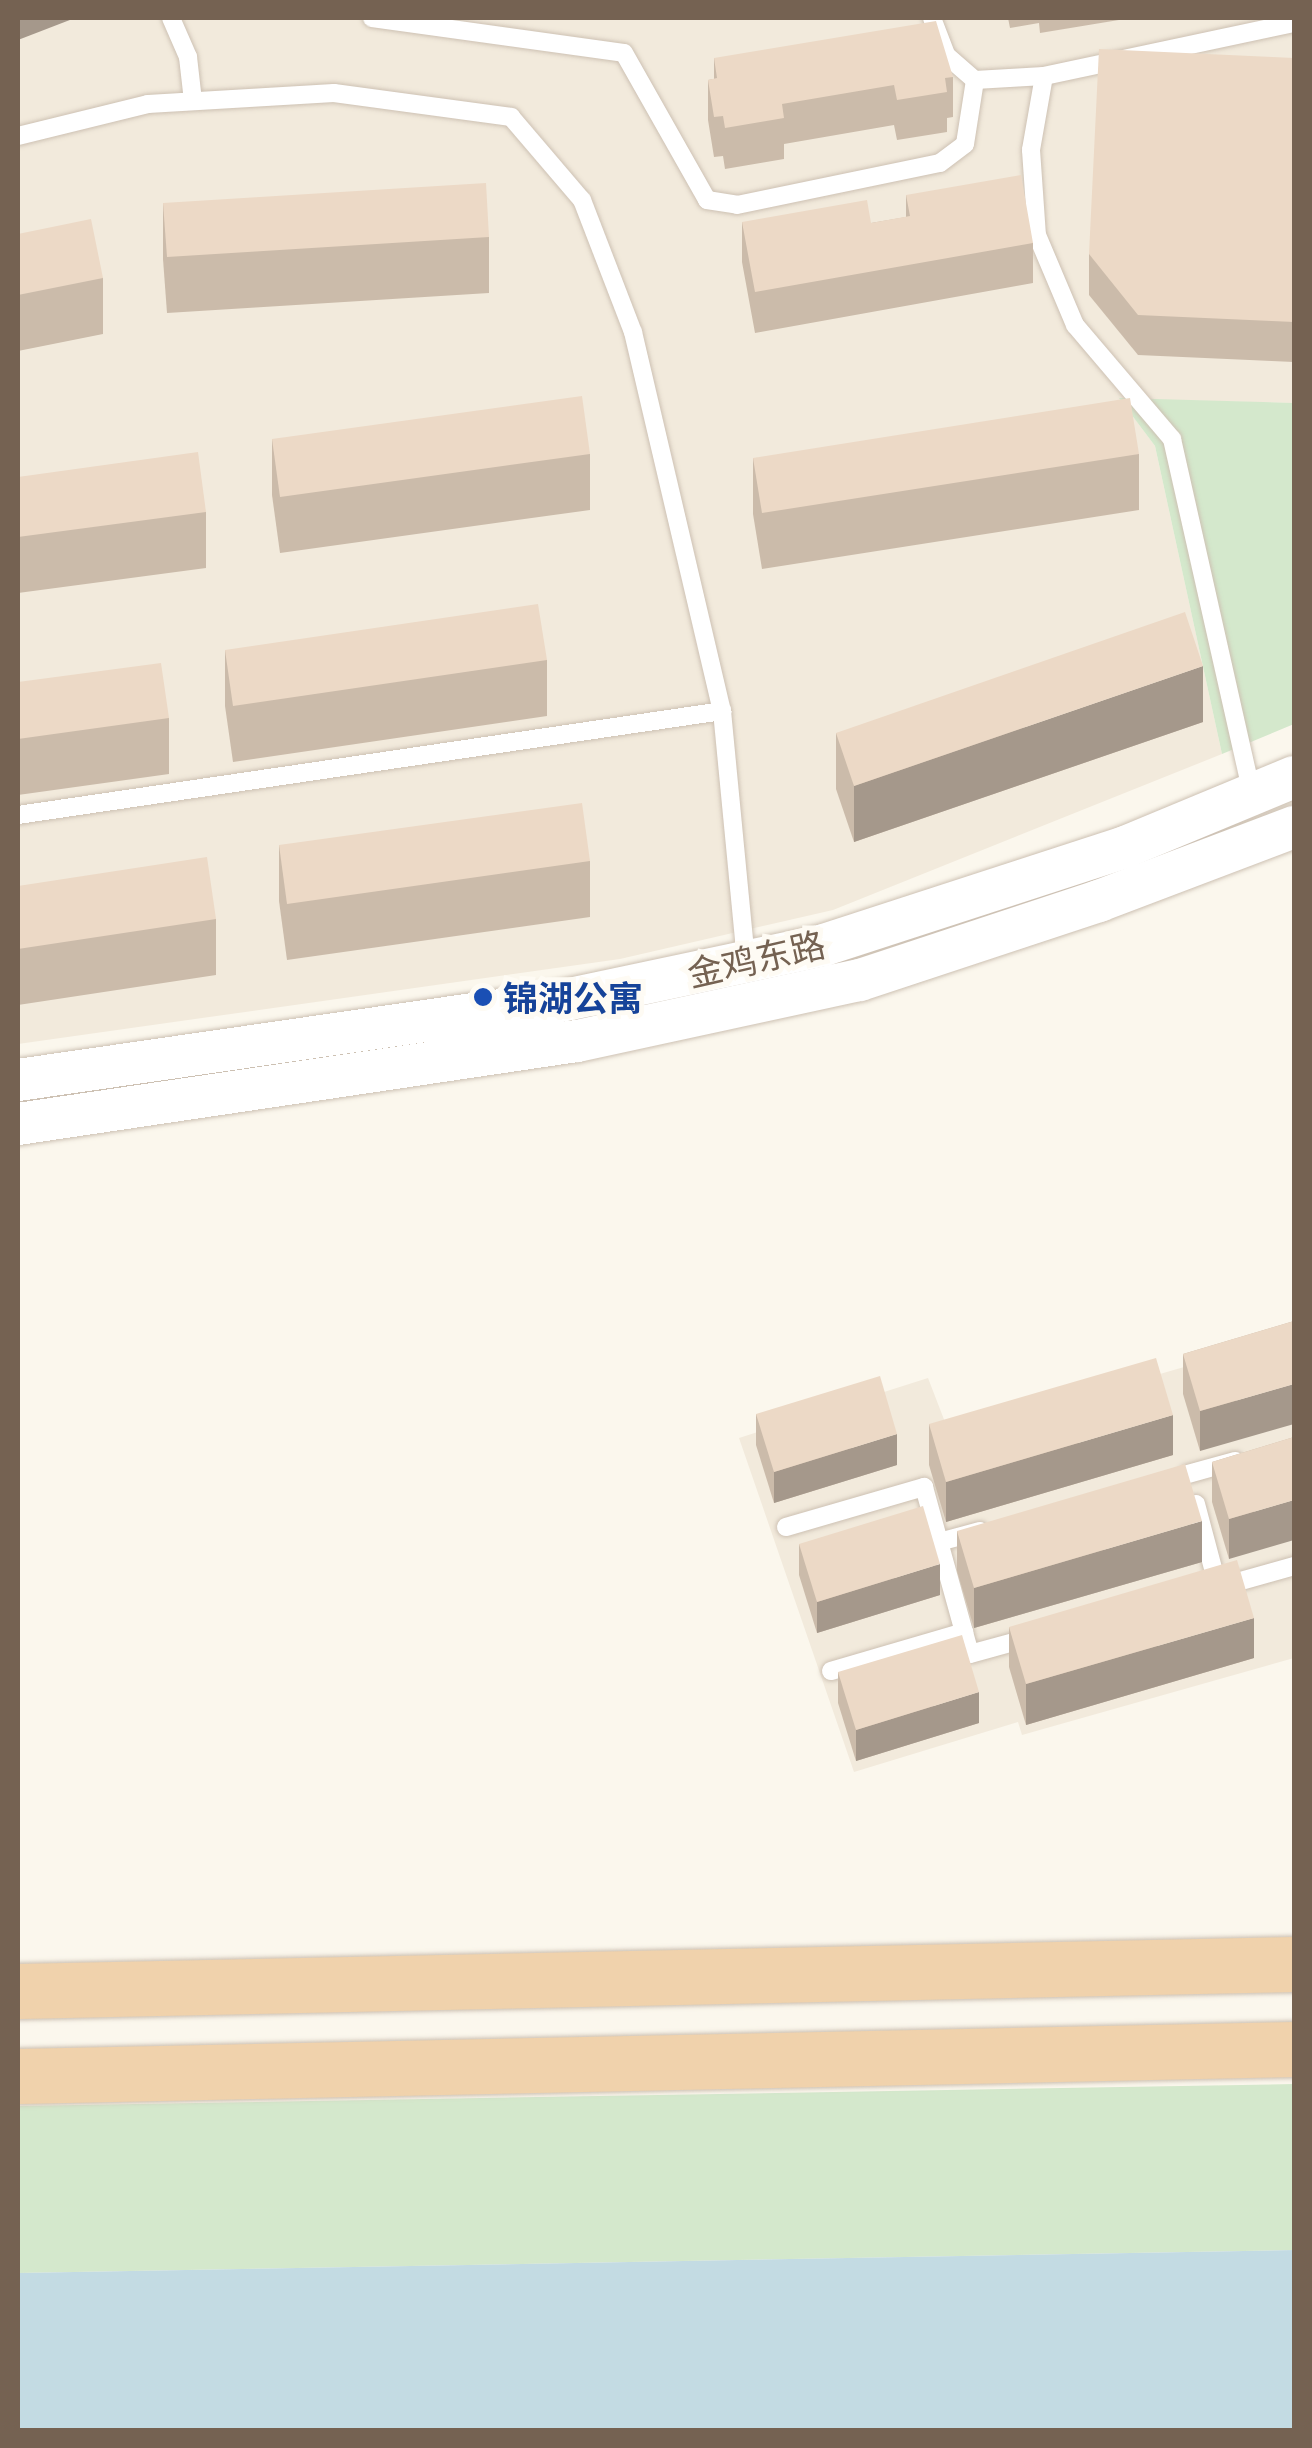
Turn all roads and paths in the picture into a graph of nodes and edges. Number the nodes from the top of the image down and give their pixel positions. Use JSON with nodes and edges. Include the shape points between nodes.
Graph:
{"nodes":[{"id":1,"x":171,"y":18,"type":"edge"},
{"id":2,"x":372,"y":18,"type":"edge"},
{"id":3,"x":932,"y":18,"type":"edge"},
{"id":4,"x":1294,"y":23,"type":"edge"},
{"id":5,"x":1044,"y":76,"type":"junction"},
{"id":6,"x":975,"y":80,"type":"junction"},
{"id":7,"x":194,"y":101,"type":"junction"},
{"id":8,"x":18,"y":136,"type":"edge"},
{"id":9,"x":722,"y":711,"type":"junction"},
{"id":10,"x":1294,"y":777,"type":"edge"},
{"id":11,"x":1252,"y":794,"type":"junction"},
{"id":12,"x":18,"y":815,"type":"edge"},
{"id":13,"x":1294,"y":827,"type":"edge"},
{"id":14,"x":746,"y":961,"type":"junction"},
{"id":15,"x":751,"y":1003,"type":"junction"},
{"id":16,"x":18,"y":1080,"type":"edge"},
{"id":17,"x":18,"y":1124,"type":"edge"},
{"id":18,"x":1259,"y":1454,"type":"edge"},
{"id":19,"x":1188,"y":1474,"type":"junction"},
{"id":20,"x":1168,"y":1480,"type":"edge"},
{"id":21,"x":786,"y":1526,"type":"dead end"},
{"id":22,"x":996,"y":1526,"type":"edge"},
{"id":23,"x":939,"y":1542,"type":"junction"},
{"id":24,"x":1294,"y":1566,"type":"edge"},
{"id":25,"x":1218,"y":1587,"type":"junction"},
{"id":26,"x":1199,"y":1592,"type":"edge"},
{"id":27,"x":964,"y":1632,"type":"junction"},
{"id":28,"x":1046,"y":1633,"type":"edge"},
{"id":29,"x":832,"y":1671,"type":"dead end"},
{"id":30,"x":1294,"y":1964,"type":"edge"},
{"id":31,"x":18,"y":1990,"type":"edge"},
{"id":32,"x":1294,"y":2049,"type":"edge"},
{"id":33,"x":18,"y":2076,"type":"edge"}],
"edges":[{"from":1,"to":7,"type":"lane","via":[[188,57]]},
{"from":2,"to":6,"type":"lane","via":[[624,54],[707,200],[737,205],[940,163],[966,144]]},
{"from":3,"to":6,"type":"lane","via":[[946,55]]},
{"from":4,"to":5,"type":"lane"},
{"from":5,"to":6,"type":"lane"},
{"from":5,"to":11,"type":"lane","via":[[1032,150],[1037,235],[1075,325],[1172,440]]},
{"from":7,"to":8,"type":"lane","via":[[148,104]]},
{"from":7,"to":9,"type":"lane","via":[[334,93],[511,117],[582,200],[633,332]]},
{"from":9,"to":12,"type":"lane"},
{"from":9,"to":14,"type":"lane"},
{"from":10,"to":11,"type":"street","name":"金鸡东路"},
{"from":11,"to":14,"type":"street","name":"金鸡东路","via":[[1125,847],[824,945]]},
{"from":13,"to":15,"type":"street","name":"金鸡东路","via":[[860,980]]},
{"from":14,"to":15,"type":"lane"},
{"from":14,"to":16,"type":"street","name":"金鸡东路","via":[[556,1002]]},
{"from":15,"to":17,"type":"street","name":"金鸡东路","via":[[577,1041]]},
{"from":18,"to":19,"type":"lane"},
{"from":19,"to":20,"type":"lane"},
{"from":19,"to":25,"type":"lane"},
{"from":21,"to":23,"type":"lane","via":[[924,1487]]},
{"from":22,"to":23,"type":"lane"},
{"from":23,"to":27,"type":"lane"},
{"from":24,"to":25,"type":"lane"},
{"from":25,"to":26,"type":"lane"},
{"from":27,"to":28,"type":"lane","via":[[970,1654]]},
{"from":27,"to":29,"type":"lane"},
{"from":30,"to":31,"type":"highway"},
{"from":32,"to":33,"type":"highway"}]}
